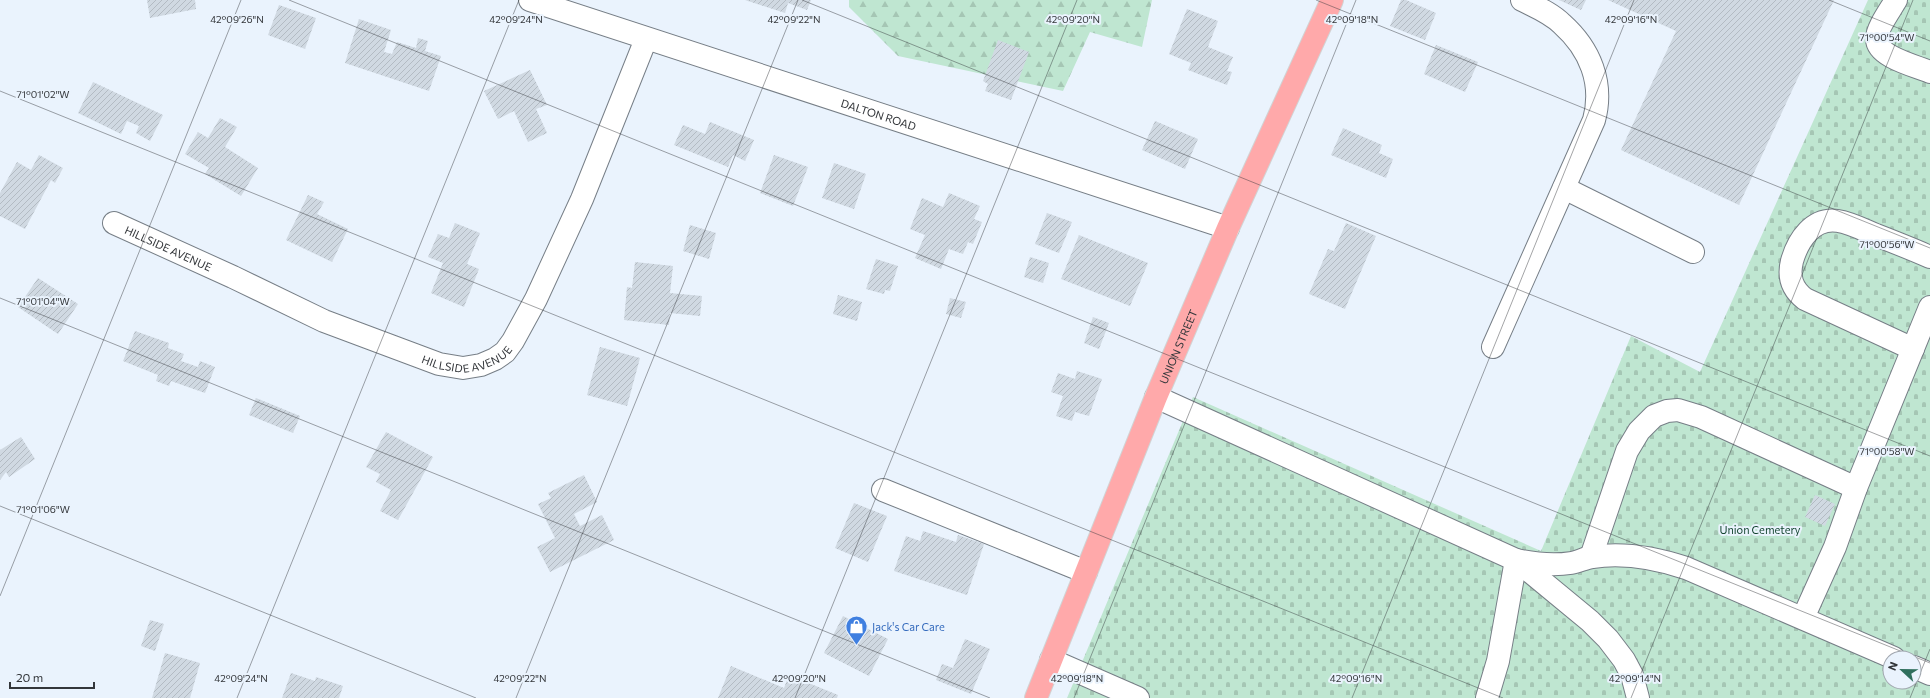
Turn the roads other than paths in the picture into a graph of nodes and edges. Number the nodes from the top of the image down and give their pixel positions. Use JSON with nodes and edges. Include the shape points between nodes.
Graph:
{"nodes":[{"id":1,"x":530,"y":0,"type":"edge"},
{"id":2,"x":1332,"y":0,"type":"edge"},
{"id":3,"x":1522,"y":0,"type":"edge"},
{"id":4,"x":1896,"y":0,"type":"edge"},
{"id":5,"x":646,"y":39,"type":"junction"},
{"id":6,"x":1930,"y":72,"type":"edge"},
{"id":7,"x":1564,"y":188,"type":"junction"},
{"id":8,"x":114,"y":223,"type":"dead end"},
{"id":9,"x":1228,"y":228,"type":"junction"},
{"id":10,"x":1693,"y":252,"type":"dead end"},
{"id":11,"x":1930,"y":257,"type":"edge"},
{"id":12,"x":1930,"y":307,"type":"edge"},
{"id":13,"x":1493,"y":346,"type":"dead end"},
{"id":14,"x":1913,"y":349,"type":"junction"},
{"id":15,"x":1156,"y":397,"type":"junction"},
{"id":16,"x":1856,"y":488,"type":"junction"},
{"id":17,"x":883,"y":490,"type":"dead end"},
{"id":18,"x":1591,"y":557,"type":"junction"},
{"id":19,"x":1516,"y":560,"type":"junction"},
{"id":20,"x":1086,"y":572,"type":"junction"},
{"id":21,"x":1803,"y":618,"type":"junction"},
{"id":22,"x":1882,"y":653,"type":"edge"},
{"id":23,"x":1051,"y":660,"type":"junction"},
{"id":24,"x":1036,"y":698,"type":"edge"},
{"id":25,"x":1138,"y":698,"type":"edge"},
{"id":26,"x":1488,"y":698,"type":"edge"},
{"id":27,"x":1638,"y":698,"type":"edge"}],
"edges":[{"from":1,"to":5,"type":"street","name":"DALTON ROAD"},
{"from":2,"to":9,"type":"main road","name":"UNION STREET"},
{"from":3,"to":7,"type":"street","via":[[1562,24],[1577,40],[1590,59],[1598,90],[1594,120]]},
{"from":4,"to":6,"type":"street","via":[[1878,32],[1877,40],[1890,56]]},
{"from":5,"to":8,"type":"street","name":"HILLSIDE AVENUE","via":[[582,199],[536,300],[505,352],[480,365],[463,368],[439,364],[324,321]]},
{"from":5,"to":9,"type":"street","name":"DALTON ROAD"},
{"from":7,"to":10,"type":"street"},
{"from":7,"to":13,"type":"street"},
{"from":9,"to":15,"type":"main road","name":"UNION STREET"},
{"from":11,"to":14,"type":"street","via":[[1845,223],[1830,220],[1814,226],[1803,236],[1791,265],[1794,288],[1806,299]]},
{"from":12,"to":14,"type":"street"},
{"from":14,"to":16,"type":"street"},
{"from":15,"to":19,"type":"street"},
{"from":15,"to":20,"type":"main road","name":"UNION STREET"},
{"from":16,"to":18,"type":"street","via":[[1701,417],[1678,410],[1667,411],[1646,422],[1632,440]]},
{"from":16,"to":21,"type":"street","via":[[1835,547]]},
{"from":17,"to":20,"type":"street"},
{"from":18,"to":19,"type":"street","via":[[1556,565]]},
{"from":18,"to":21,"type":"street","via":[[1638,556],[1661,560],[1686,568]]},
{"from":19,"to":26,"type":"street","via":[[1498,662]]},
{"from":19,"to":27,"type":"street","via":[[1590,620],[1608,639],[1632,675]]},
{"from":20,"to":23,"type":"main road","name":"UNION STREET"},
{"from":21,"to":22,"type":"street"},
{"from":23,"to":24,"type":"main road","name":"UNION STREET"},
{"from":23,"to":25,"type":"street"}]}
